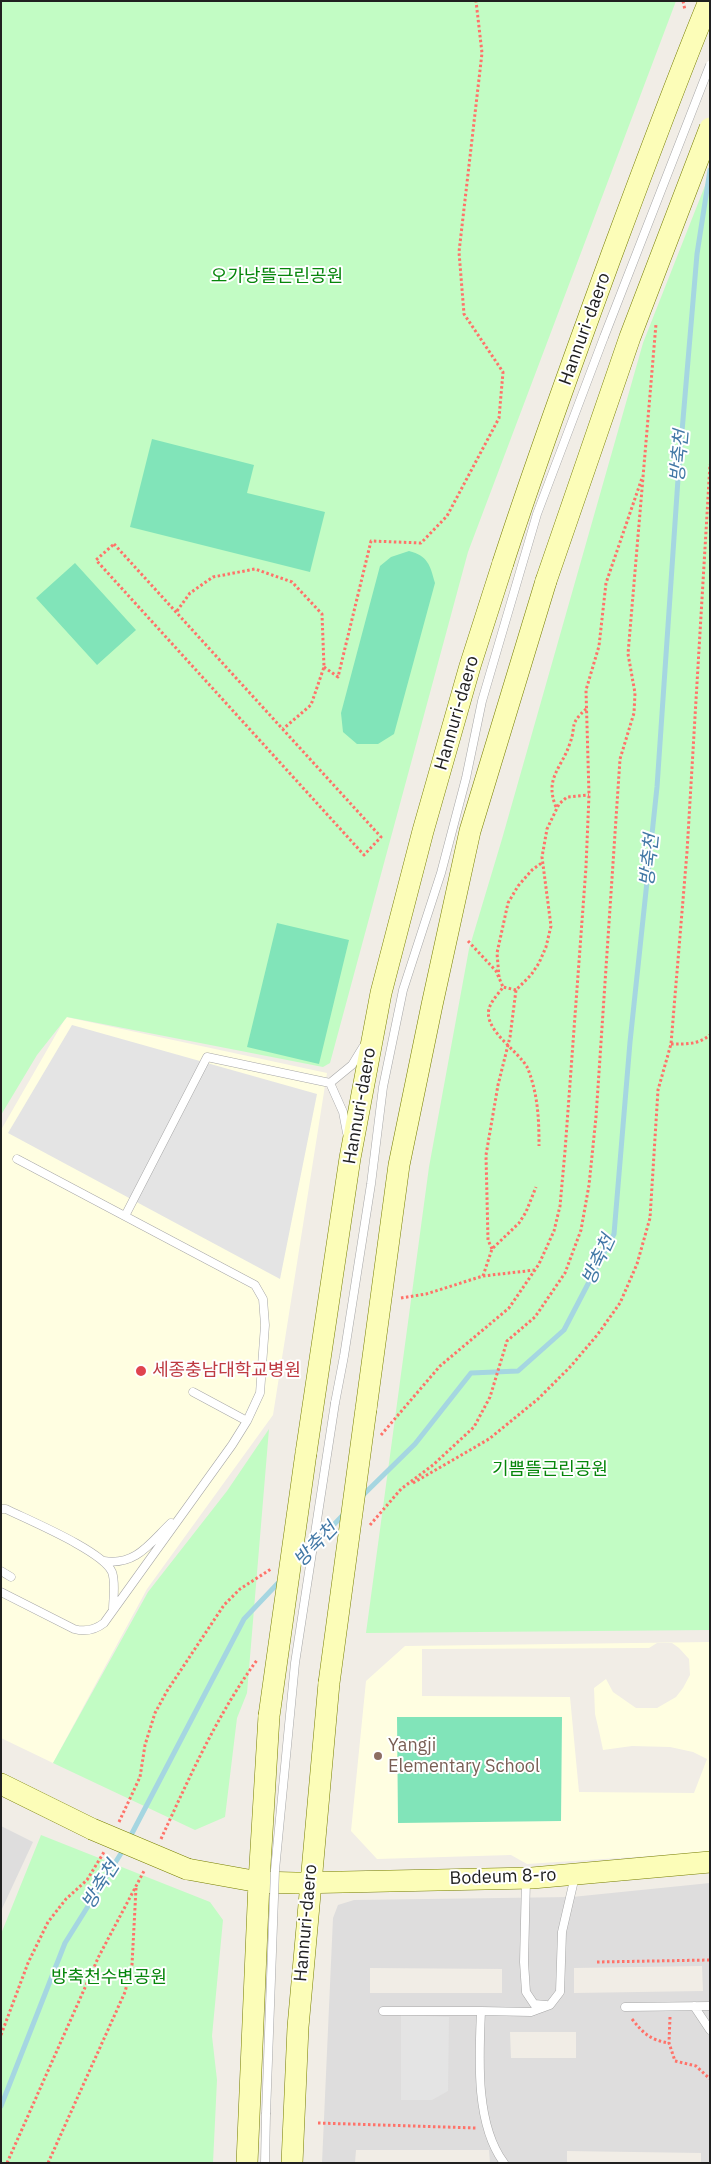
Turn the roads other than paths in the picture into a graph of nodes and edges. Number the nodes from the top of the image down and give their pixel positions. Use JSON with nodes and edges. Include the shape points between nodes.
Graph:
{"nodes":[{"id":1,"x":709,"y":1,"type":"edge"},
{"id":2,"x":710,"y":66,"type":"edge"},
{"id":3,"x":710,"y":128,"type":"edge"},
{"id":4,"x":374,"y":1028,"type":"junction"},
{"id":5,"x":330,"y":1083,"type":"junction"},
{"id":6,"x":350,"y":1158,"type":"junction"},
{"id":7,"x":17,"y":1159,"type":"dead end"},
{"id":8,"x":125,"y":1216,"type":"junction"},
{"id":9,"x":194,"y":1392,"type":"dead end"},
{"id":10,"x":247,"y":1421,"type":"junction"},
{"id":11,"x":1,"y":1510,"type":"edge"},
{"id":12,"x":180,"y":1515,"type":"junction"},
{"id":13,"x":104,"y":1561,"type":"junction"},
{"id":14,"x":1,"y":1571,"type":"edge"},
{"id":15,"x":10,"y":1577,"type":"dead end"},
{"id":16,"x":1,"y":1592,"type":"edge"},
{"id":17,"x":113,"y":1610,"type":"junction"},
{"id":18,"x":1,"y":1784,"type":"edge"},
{"id":19,"x":710,"y":1862,"type":"edge"},
{"id":20,"x":576,"y":1874,"type":"junction"},
{"id":21,"x":526,"y":1878,"type":"junction"},
{"id":22,"x":259,"y":1882,"type":"junction"},
{"id":23,"x":303,"y":1882,"type":"junction"},
{"id":24,"x":550,"y":2006,"type":"junction"},
{"id":25,"x":694,"y":2006,"type":"junction"},
{"id":26,"x":710,"y":2006,"type":"edge"},
{"id":27,"x":625,"y":2007,"type":"road end"},
{"id":28,"x":481,"y":2011,"type":"junction"},
{"id":29,"x":384,"y":2012,"type":"dead end"},
{"id":30,"x":710,"y":2030,"type":"edge"},
{"id":31,"x":247,"y":2163,"type":"edge"},
{"id":32,"x":265,"y":2163,"type":"edge"},
{"id":33,"x":292,"y":2163,"type":"edge"},
{"id":34,"x":504,"y":2163,"type":"edge"}],
"edges":[{"from":1,"to":4,"type":"street","name":"Hannuri-daero","bridge":true,"via":[[530,479],[470,666],[425,822]]},
{"from":2,"to":32,"type":"lane","bridge":true,"via":[[537,514],[482,701],[441,873],[403,990],[383,1087],[371,1184],[295,1663],[275,1870]]},
{"from":3,"to":23,"type":"street","name":"Hannuri-daero","bridge":true,"via":[[630,336],[546,581],[470,831],[399,1166]]},
{"from":4,"to":5,"type":"lane","via":[[352,1065]]},
{"from":4,"to":6,"type":"street","name":"Hannuri-daero"},
{"from":5,"to":6,"type":"lane","via":[[344,1112]]},
{"from":5,"to":8,"type":"lane","via":[[207,1057]]},
{"from":6,"to":22,"type":"street","name":"Hannuri-daero","bridge":true,"via":[[269,1716]]},
{"from":7,"to":8,"type":"lane"},
{"from":8,"to":10,"type":"lane","via":[[255,1285],[263,1299],[265,1325],[260,1393]]},
{"from":9,"to":10,"type":"lane"},
{"from":10,"to":12,"type":"lane"},
{"from":11,"to":13,"type":"lane","via":[[44,1527]]},
{"from":12,"to":13,"type":"lane","via":[[132,1558],[118,1563]]},
{"from":12,"to":17,"type":"lane"},
{"from":13,"to":17,"type":"lane","via":[[112,1572]]},
{"from":14,"to":15,"type":"lane"},
{"from":16,"to":17,"type":"lane","via":[[82,1631],[98,1628]]},
{"from":18,"to":22,"type":"street","name":"Bodeum 8-ro","bridge":true,"via":[[92,1829],[187,1869]]},
{"from":19,"to":20,"type":"street","name":"Bodeum 8-ro"},
{"from":20,"to":21,"type":"street","name":"Bodeum 8-ro"},
{"from":20,"to":24,"type":"lane","via":[[562,1932],[560,1992]]},
{"from":21,"to":23,"type":"street","name":"Bodeum 8-ro"},
{"from":21,"to":24,"type":"lane","via":[[523,1929],[526,1992],[534,2004]]},
{"from":22,"to":23,"type":"street","name":"Bodeum 8-ro"},
{"from":22,"to":31,"type":"street"},
{"from":23,"to":33,"type":"street","name":"Hannuri-daero"},
{"from":24,"to":28,"type":"lane","via":[[531,2012]]},
{"from":25,"to":26,"type":"lane"},
{"from":25,"to":27,"type":"lane"},
{"from":25,"to":30,"type":"lane"},
{"from":28,"to":29,"type":"lane"},
{"from":28,"to":34,"type":"lane","via":[[479,2061],[487,2128]]}]}
